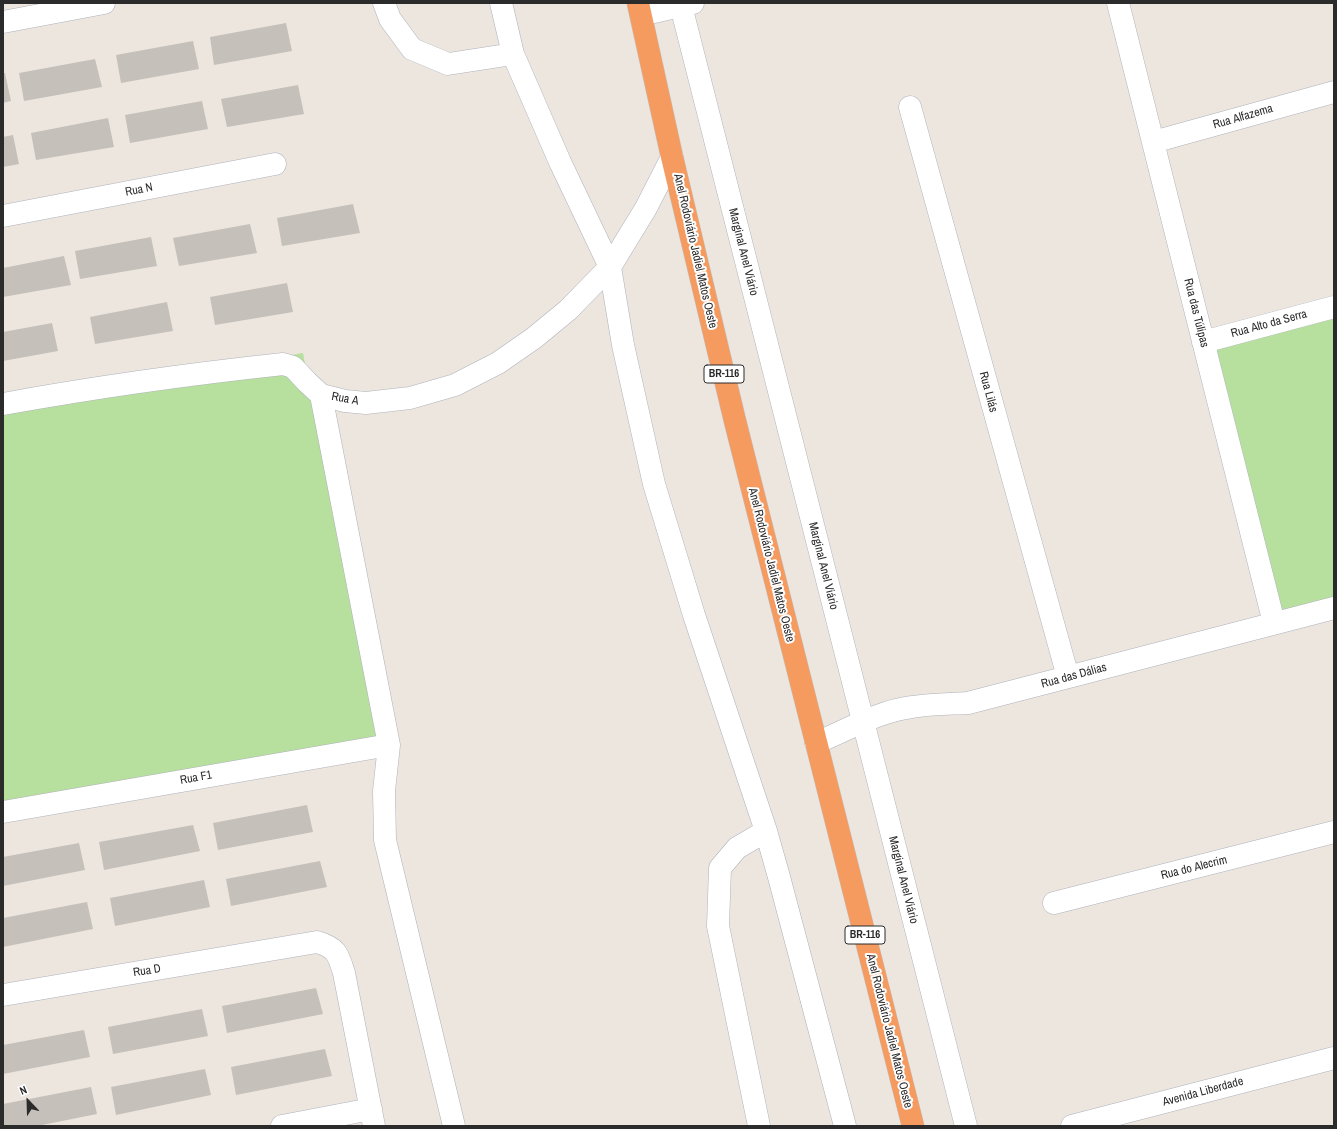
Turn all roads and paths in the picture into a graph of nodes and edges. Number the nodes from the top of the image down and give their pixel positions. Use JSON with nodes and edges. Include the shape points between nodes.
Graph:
{"nodes":[{"id":1,"x":104,"y":3,"type":"edge"},
{"id":2,"x":384,"y":3,"type":"edge"},
{"id":3,"x":501,"y":3,"type":"edge"},
{"id":4,"x":1118,"y":3,"type":"edge"},
{"id":5,"x":687,"y":5,"type":"edge"},
{"id":6,"x":640,"y":9,"type":"edge"},
{"id":7,"x":3,"y":22,"type":"edge"},
{"id":8,"x":513,"y":54,"type":"junction"},
{"id":9,"x":1334,"y":92,"type":"edge"},
{"id":10,"x":910,"y":107,"type":"dead end"},
{"id":11,"x":1153,"y":142,"type":"junction"},
{"id":12,"x":672,"y":157,"type":"junction"},
{"id":13,"x":276,"y":164,"type":"dead end"},
{"id":14,"x":3,"y":216,"type":"edge"},
{"id":15,"x":610,"y":267,"type":"junction"},
{"id":16,"x":1334,"y":307,"type":"edge"},
{"id":17,"x":1203,"y":342,"type":"junction"},
{"id":18,"x":321,"y":395,"type":"junction"},
{"id":19,"x":3,"y":404,"type":"edge"},
{"id":20,"x":1334,"y":608,"type":"edge"},
{"id":21,"x":1274,"y":623,"type":"junction"},
{"id":22,"x":1068,"y":678,"type":"junction"},
{"id":23,"x":863,"y":722,"type":"junction"},
{"id":24,"x":816,"y":743,"type":"junction"},
{"id":25,"x":389,"y":745,"type":"junction"},
{"id":26,"x":3,"y":812,"type":"edge"},
{"id":27,"x":766,"y":831,"type":"junction"},
{"id":28,"x":1334,"y":832,"type":"edge"},
{"id":29,"x":1054,"y":903,"type":"dead end"},
{"id":30,"x":3,"y":995,"type":"edge"},
{"id":31,"x":1334,"y":1058,"type":"edge"},
{"id":32,"x":373,"y":1118,"type":"edge"},
{"id":33,"x":282,"y":1126,"type":"edge"},
{"id":34,"x":454,"y":1126,"type":"edge"},
{"id":35,"x":759,"y":1126,"type":"edge"},
{"id":36,"x":845,"y":1126,"type":"edge"},
{"id":37,"x":913,"y":1126,"type":"edge"},
{"id":38,"x":966,"y":1126,"type":"edge"},
{"id":39,"x":1072,"y":1126,"type":"edge"}],
"edges":[{"from":1,"to":7,"type":"street"},
{"from":2,"to":8,"type":"street","via":[[390,19],[412,49],[448,64]]},
{"from":3,"to":8,"type":"street"},
{"from":4,"to":11,"type":"street","name":"Rua das Túlipas"},
{"from":5,"to":6,"type":"street"},
{"from":5,"to":23,"type":"street","name":"Marginal Anel Viário"},
{"from":6,"to":12,"type":"highway","name":"Anel Rodoviário Jadiel Matos Oeste","number":"BR-116"},
{"from":8,"to":15,"type":"street"},
{"from":9,"to":11,"type":"street","name":"Rua Alfazema"},
{"from":10,"to":22,"type":"street","name":"Rua Lilás"},
{"from":11,"to":17,"type":"street","name":"Rua das Túlipas"},
{"from":12,"to":15,"type":"street","name":"Rua A","via":[[646,208]]},
{"from":12,"to":24,"type":"highway","name":"Anel Rodoviário Jadiel Matos Oeste","number":"BR-116"},
{"from":13,"to":14,"type":"street","name":"Rua N"},
{"from":15,"to":18,"type":"street","name":"Rua A","via":[[568,310],[534,338],[498,363],[455,385],[410,398],[366,403]]},
{"from":15,"to":27,"type":"street","via":[[623,345],[654,484],[694,615]]},
{"from":16,"to":17,"type":"street","name":"Rua Alto da Serra"},
{"from":17,"to":21,"type":"street","name":"Rua das Túlipas"},
{"from":18,"to":19,"type":"street","name":"Rua A","via":[[293,367],[284,364],[201,373]]},
{"from":18,"to":25,"type":"street"},
{"from":20,"to":21,"type":"street","name":"Rua das Dálias"},
{"from":21,"to":22,"type":"street","name":"Rua das Dálias"},
{"from":22,"to":23,"type":"street","name":"Rua das Dálias","via":[[968,703],[911,707]]},
{"from":23,"to":24,"type":"street","name":"Rua das Dálias"},
{"from":23,"to":38,"type":"street","name":"Marginal Anel Viário"},
{"from":24,"to":37,"type":"highway","name":"Anel Rodoviário Jadiel Matos Oeste","number":"BR-116"},
{"from":25,"to":26,"type":"street","name":"Rua F1"},
{"from":25,"to":34,"type":"street","via":[[384,791],[385,840]]},
{"from":27,"to":35,"type":"street","via":[[737,848],[720,868],[718,926]]},
{"from":27,"to":36,"type":"street"},
{"from":28,"to":29,"type":"street","name":"Rua do Alecrim"},
{"from":30,"to":32,"type":"street","name":"Rua D","via":[[317,942],[328,946],[339,956]]},
{"from":31,"to":39,"type":"street","name":"Avenida Liberdade"},
{"from":32,"to":33,"type":"street"}]}
